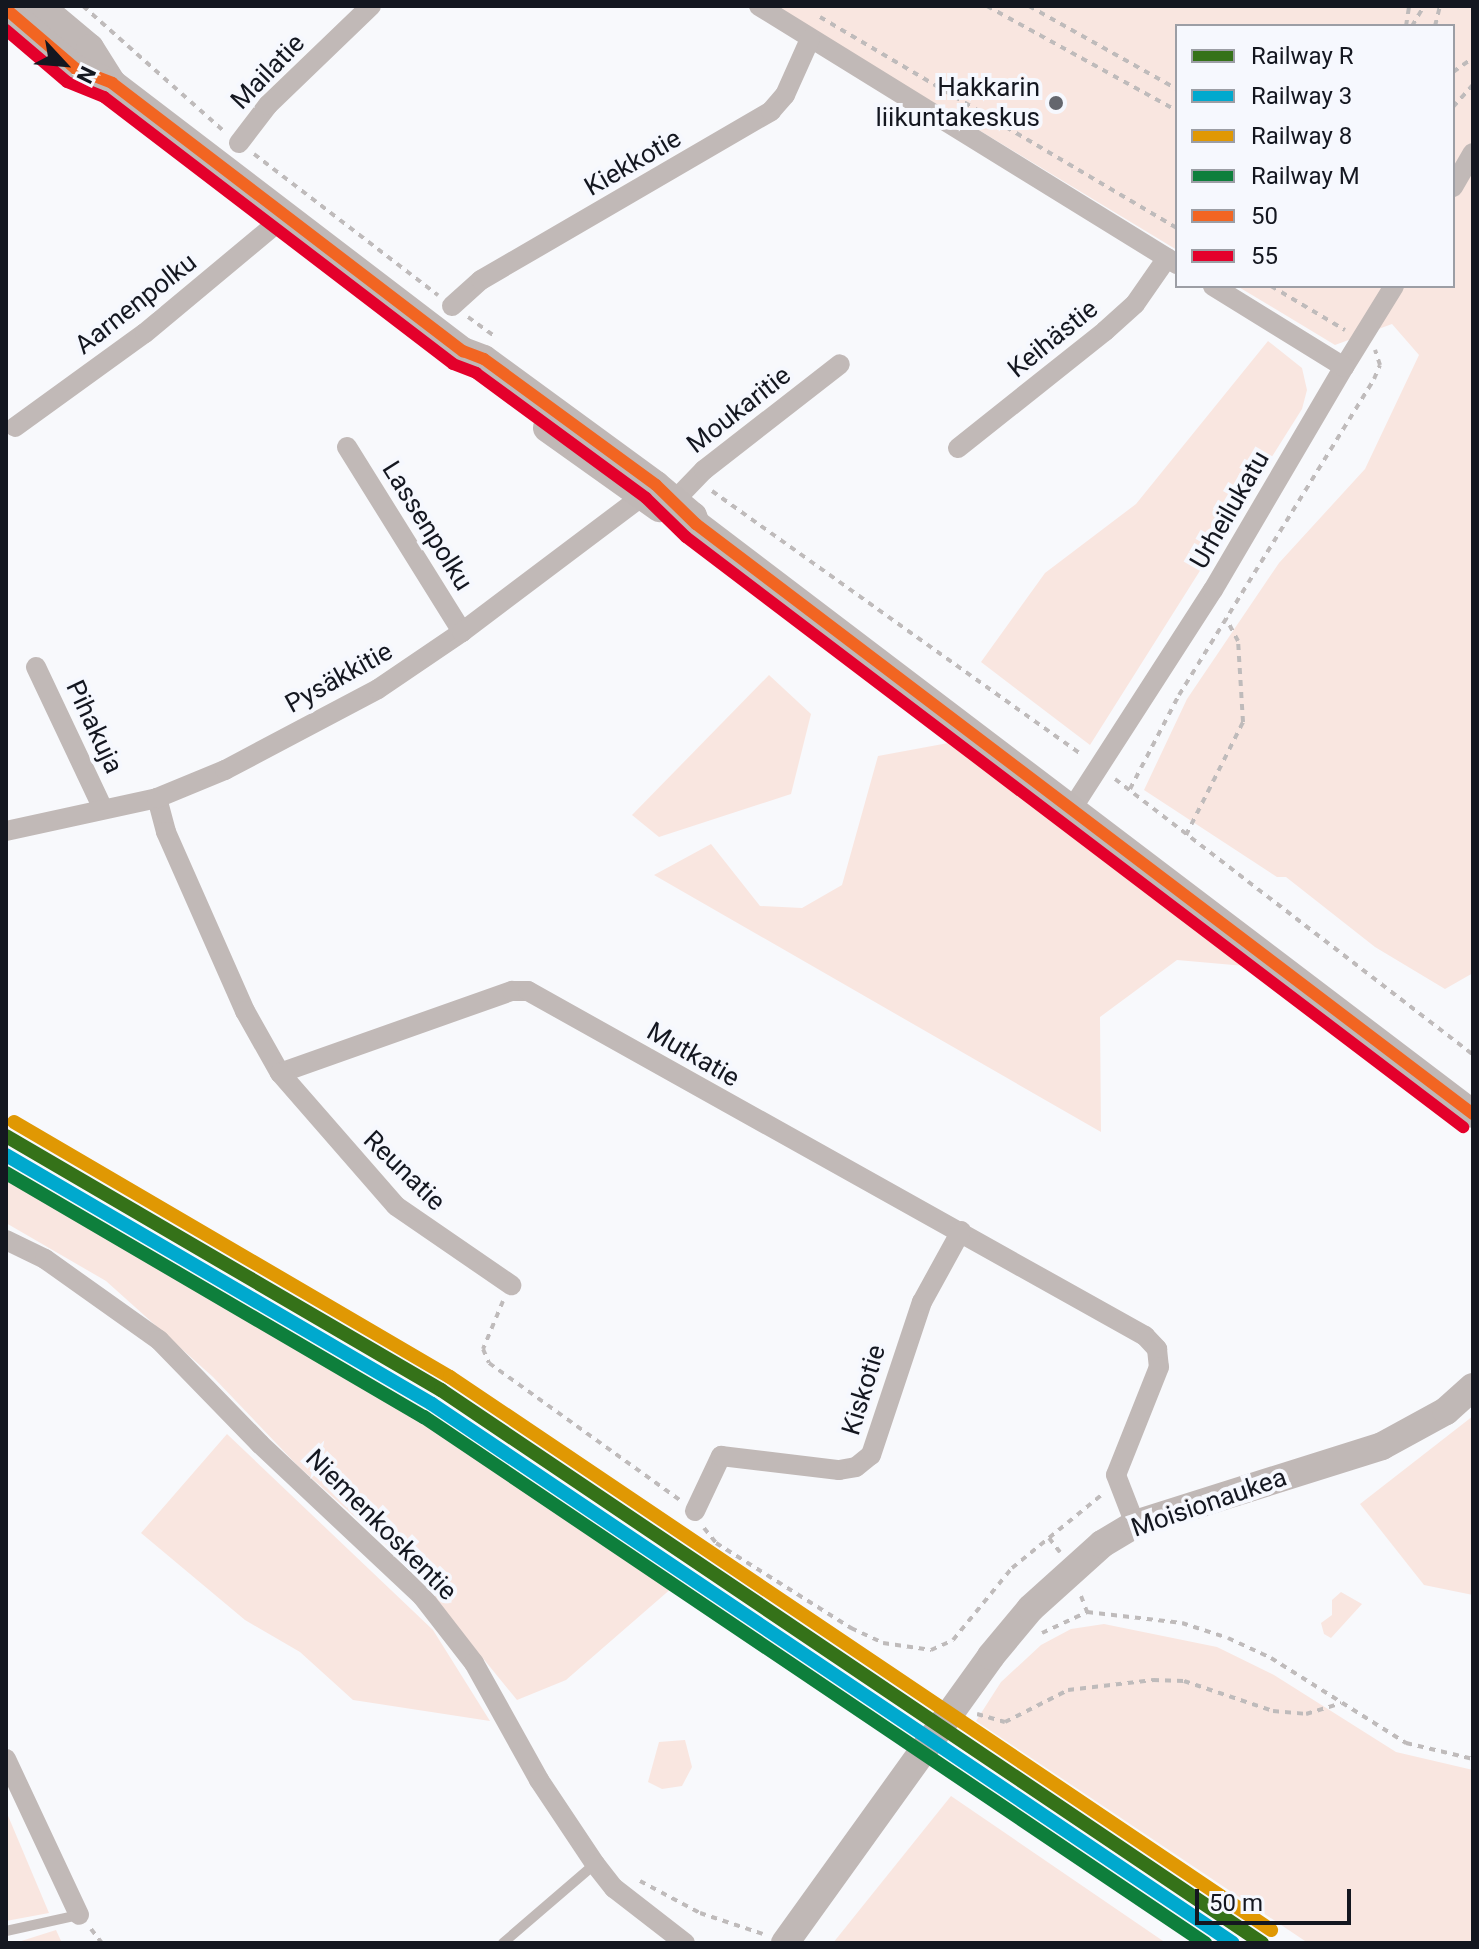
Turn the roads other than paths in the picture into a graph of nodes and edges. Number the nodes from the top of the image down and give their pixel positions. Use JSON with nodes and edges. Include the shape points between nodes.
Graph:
{"nodes":[{"id":1,"x":40,"y":6,"type":"edge"},
{"id":2,"x":371,"y":6,"type":"edge"},
{"id":3,"x":759,"y":6,"type":"edge"},
{"id":4,"x":6,"y":9,"type":"edge"},
{"id":5,"x":784,"y":13,"type":"edge"},
{"id":6,"x":810,"y":39,"type":"junction"},
{"id":7,"x":112,"y":83,"type":"junction"},
{"id":8,"x":239,"y":143,"type":"road end"},
{"id":9,"x":1473,"y":153,"type":"edge"},
{"id":10,"x":1455,"y":184,"type":"edge"},
{"id":11,"x":284,"y":217,"type":"junction"},
{"id":12,"x":1172,"y":261,"type":"edge"},
{"id":13,"x":1216,"y":288,"type":"edge"},
{"id":14,"x":1393,"y":288,"type":"edge"},
{"id":15,"x":452,"y":306,"type":"road end"},
{"id":16,"x":840,"y":364,"type":"dead end"},
{"id":17,"x":1344,"y":367,"type":"junction"},
{"id":18,"x":15,"y":427,"type":"dead end"},
{"id":19,"x":347,"y":447,"type":"dead end"},
{"id":20,"x":958,"y":448,"type":"dead end"},
{"id":21,"x":658,"y":494,"type":"junction"},
{"id":22,"x":462,"y":632,"type":"junction"},
{"id":23,"x":36,"y":667,"type":"dead end"},
{"id":24,"x":157,"y":798,"type":"junction"},
{"id":25,"x":1073,"y":807,"type":"junction"},
{"id":26,"x":103,"y":809,"type":"junction"},
{"id":27,"x":6,"y":831,"type":"edge"},
{"id":28,"x":280,"y":1073,"type":"junction"},
{"id":29,"x":1473,"y":1114,"type":"edge"},
{"id":30,"x":961,"y":1231,"type":"junction"},
{"id":31,"x":6,"y":1240,"type":"edge"},
{"id":32,"x":511,"y":1285,"type":"road end"},
{"id":33,"x":1473,"y":1387,"type":"edge"},
{"id":34,"x":695,"y":1511,"type":"road end"},
{"id":35,"x":1135,"y":1524,"type":"junction"},
{"id":36,"x":6,"y":1759,"type":"edge"},
{"id":37,"x":595,"y":1864,"type":"junction"},
{"id":38,"x":79,"y":1915,"type":"joint"},
{"id":39,"x":6,"y":1931,"type":"edge"},
{"id":40,"x":778,"y":1940,"type":"edge"},
{"id":41,"x":503,"y":1943,"type":"edge"},
{"id":42,"x":685,"y":1943,"type":"edge"}],
"edges":[{"from":1,"to":7,"type":"main road","via":[[90,48]]},
{"from":2,"to":8,"type":"street","name":"Mailatie","via":[[268,105]]},
{"from":3,"to":5,"type":"street"},
{"from":4,"to":7,"type":"main road","via":[[76,69]]},
{"from":5,"to":6,"type":"street"},
{"from":6,"to":12,"type":"street"},
{"from":6,"to":15,"type":"street","name":"Kiekkotie","via":[[785,95],[771,111],[481,280]]},
{"from":7,"to":11,"type":"main road"},
{"from":9,"to":10,"type":"street"},
{"from":11,"to":18,"type":"street","name":"Aarnenpolku","via":[[145,333]]},
{"from":11,"to":21,"type":"main road","via":[[463,351],[484,359]]},
{"from":12,"to":20,"type":"street","name":"Keihästie","via":[[1105,331]]},
{"from":13,"to":17,"type":"street"},
{"from":14,"to":17,"type":"street","name":"Urheilukatu"},
{"from":16,"to":21,"type":"street","name":"Moukaritie","via":[[695,479]]},
{"from":17,"to":25,"type":"street","name":"Urheilukatu","via":[[1102,769]]},
{"from":19,"to":22,"type":"street","name":"Lassenpolku"},
{"from":21,"to":22,"type":"street","name":"Pysäkkitie"},
{"from":21,"to":25,"type":"main road"},
{"from":22,"to":24,"type":"street","name":"Pysäkkitie","via":[[378,689],[225,770]]},
{"from":23,"to":26,"type":"street","name":"Pihakuja"},
{"from":24,"to":26,"type":"street","name":"Pysäkkitie"},
{"from":24,"to":28,"type":"street","via":[[166,832],[245,1011]]},
{"from":25,"to":29,"type":"main road"},
{"from":26,"to":27,"type":"street","name":"Pysäkkitie"},
{"from":28,"to":30,"type":"street","name":"Mutkatie","via":[[512,991],[528,991]]},
{"from":28,"to":32,"type":"street","name":"Reunatie","via":[[396,1206]]},
{"from":30,"to":34,"type":"street","name":"Kiskotie","via":[[922,1302],[871,1455],[856,1467],[839,1470],[721,1456]]},
{"from":30,"to":35,"type":"street","name":"Mutkatie","via":[[1145,1336],[1157,1349],[1159,1367],[1117,1461],[1116,1485]]},
{"from":31,"to":37,"type":"street","name":"Niemenkoskentie","via":[[45,1259],[159,1340],[422,1596],[474,1663],[539,1780]]},
{"from":33,"to":35,"type":"main road","name":"Moisionaukea","via":[[1446,1411],[1382,1446]]},
{"from":35,"to":40,"type":"main road","name":"Moisionaukea","via":[[1102,1544],[1031,1608]]},
{"from":36,"to":38,"type":"street"},
{"from":37,"to":41,"type":"lane"},
{"from":37,"to":42,"type":"street","name":"Niemenkoskentie","via":[[614,1888]]},
{"from":38,"to":39,"type":"lane"}]}
